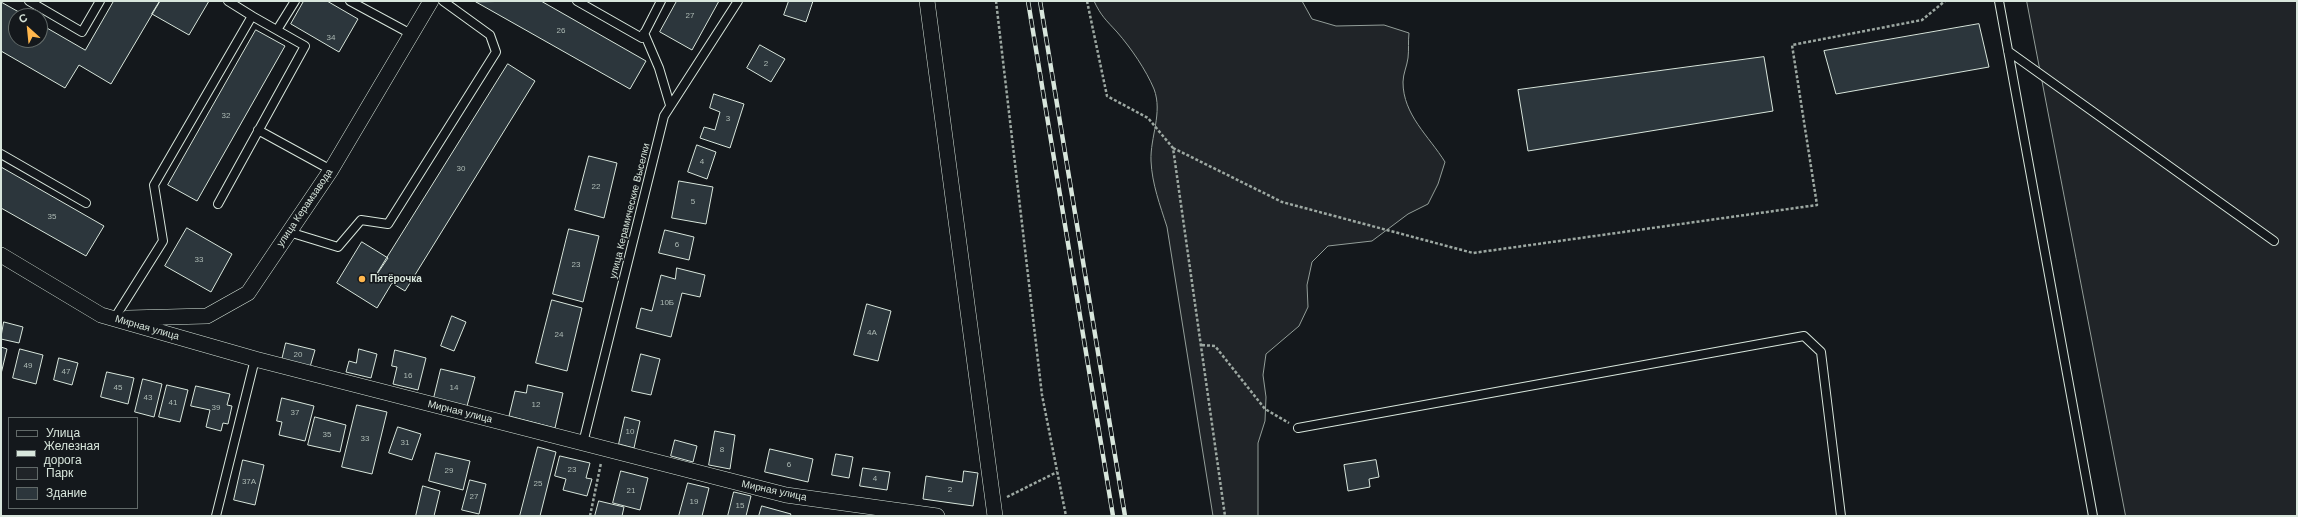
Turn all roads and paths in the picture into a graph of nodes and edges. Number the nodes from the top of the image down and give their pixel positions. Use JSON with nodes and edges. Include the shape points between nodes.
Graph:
{"nodes":[{"id":1,"x":29,"y":1,"type":"edge"},
{"id":2,"x":100,"y":1,"type":"edge"},
{"id":3,"x":228,"y":1,"type":"edge"},
{"id":4,"x":295,"y":1,"type":"edge"},
{"id":5,"x":350,"y":1,"type":"edge"},
{"id":6,"x":431,"y":1,"type":"edge"},
{"id":7,"x":443,"y":1,"type":"edge"},
{"id":8,"x":577,"y":1,"type":"edge"},
{"id":9,"x":661,"y":1,"type":"edge"},
{"id":10,"x":738,"y":1,"type":"edge"},
{"id":11,"x":927,"y":1,"type":"edge"},
{"id":12,"x":996,"y":1,"type":"edge"},
{"id":13,"x":1087,"y":1,"type":"edge"},
{"id":14,"x":1945,"y":1,"type":"edge"},
{"id":15,"x":1999,"y":1,"type":"edge"},
{"id":16,"x":252,"y":16,"type":"junction"},
{"id":17,"x":277,"y":30,"type":"junction"},
{"id":18,"x":644,"y":33,"type":"junction"},
{"id":19,"x":411,"y":34,"type":"junction"},
{"id":20,"x":2008,"y":51,"type":"junction"},
{"id":21,"x":670,"y":105,"type":"junction"},
{"id":22,"x":258,"y":130,"type":"junction"},
{"id":23,"x":1173,"y":148,"type":"junction"},
{"id":24,"x":1,"y":154,"type":"edge"},
{"id":25,"x":331,"y":170,"type":"junction"},
{"id":26,"x":86,"y":203,"type":"dead end"},
{"id":27,"x":218,"y":204,"type":"dead end"},
{"id":28,"x":289,"y":232,"type":"junction"},
{"id":29,"x":2274,"y":241,"type":"dead end"},
{"id":30,"x":1,"y":255,"type":"edge"},
{"id":31,"x":114,"y":319,"type":"junction"},
{"id":32,"x":1202,"y":345,"type":"junction"},
{"id":33,"x":255,"y":359,"type":"junction"},
{"id":34,"x":1298,"y":428,"type":"joint"},
{"id":35,"x":583,"y":443,"type":"junction"},
{"id":36,"x":604,"y":449,"type":"junction"},
{"id":37,"x":1057,"y":472,"type":"junction"},
{"id":38,"x":994,"y":510,"type":"edge"},
{"id":39,"x":216,"y":516,"type":"edge"},
{"id":40,"x":590,"y":516,"type":"edge"},
{"id":41,"x":936,"y":516,"type":"edge"},
{"id":42,"x":1066,"y":516,"type":"edge"},
{"id":43,"x":1225,"y":516,"type":"edge"},
{"id":44,"x":1841,"y":516,"type":"edge"},
{"id":45,"x":2093,"y":516,"type":"edge"}],
"edges":[{"from":1,"to":2,"type":"lane","via":[[82,32]]},
{"from":3,"to":16,"type":"lane"},
{"from":4,"to":17,"type":"lane"},
{"from":5,"to":19,"type":"lane"},
{"from":6,"to":19,"type":"street","name":"улица Керамзавода"},
{"from":7,"to":28,"type":"lane","via":[[490,35],[496,52],[388,224],[361,220],[338,247]]},
{"from":8,"to":18,"type":"lane","via":[[642,38]]},
{"from":9,"to":18,"type":"lane"},
{"from":10,"to":21,"type":"lane","name":"улица Керамические Выселки"},
{"from":11,"to":38,"type":"street"},
{"from":12,"to":37,"type":"path","via":[[1042,395]]},
{"from":13,"to":23,"type":"path","via":[[1107,96],[1148,118]]},
{"from":14,"to":23,"type":"path","via":[[1922,20],[1792,45],[1817,205],[1474,253],[1282,202]]},
{"from":15,"to":20,"type":"lane"},
{"from":16,"to":17,"type":"lane"},
{"from":16,"to":31,"type":"lane","via":[[154,185],[163,241]]},
{"from":17,"to":22,"type":"lane","via":[[305,46]]},
{"from":18,"to":21,"type":"lane","via":[[659,68]]},
{"from":19,"to":25,"type":"street","name":"улица Керамзавода"},
{"from":20,"to":29,"type":"lane"},
{"from":20,"to":45,"type":"lane"},
{"from":21,"to":35,"type":"lane","name":"улица Керамические Выселки","via":[[664,116]]},
{"from":22,"to":25,"type":"lane"},
{"from":22,"to":27,"type":"lane"},
{"from":23,"to":32,"type":"path"},
{"from":24,"to":26,"type":"lane"},
{"from":25,"to":28,"type":"street","name":"улица Керамзавода"},
{"from":28,"to":31,"type":"street","name":"улица Керамзавода","via":[[248,293],[207,316]]},
{"from":30,"to":31,"type":"street","name":"Мирная улица","via":[[101,315]]},
{"from":31,"to":33,"type":"street","name":"Мирная улица"},
{"from":32,"to":34,"type":"path","via":[[1215,346],[1266,410]]},
{"from":32,"to":43,"type":"path"},
{"from":33,"to":35,"type":"street","name":"Мирная улица"},
{"from":33,"to":39,"type":"lane"},
{"from":34,"to":44,"type":"lane","via":[[1804,336],[1821,352]]},
{"from":35,"to":36,"type":"street","name":"Мирная улица"},
{"from":36,"to":40,"type":"path"},
{"from":36,"to":41,"type":"street","name":"Мирная улица","via":[[786,495]]},
{"from":37,"to":38,"type":"path"},
{"from":37,"to":42,"type":"path"}]}
